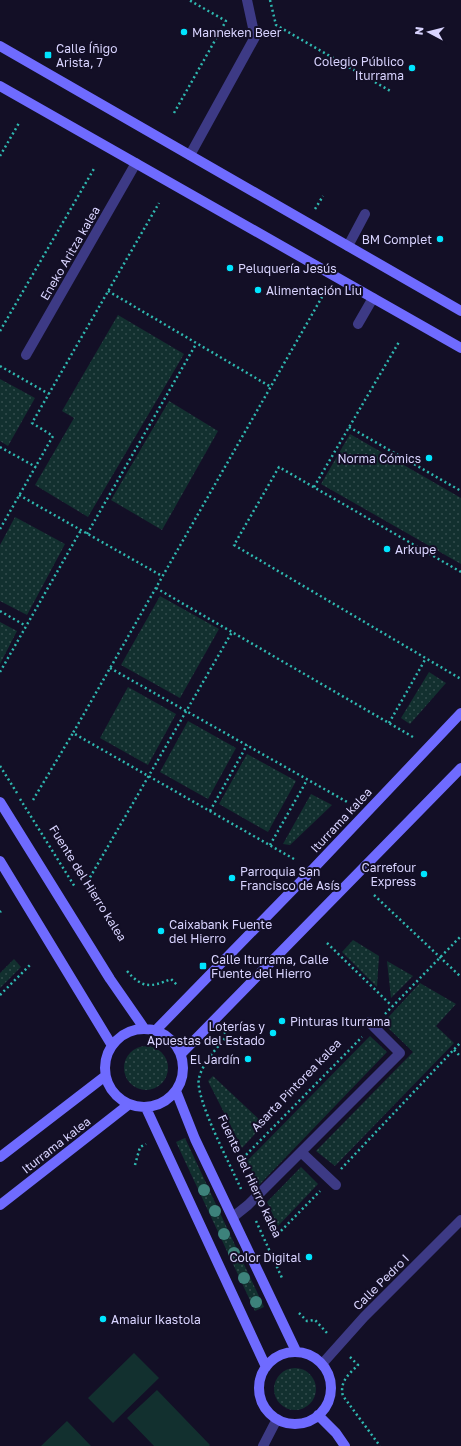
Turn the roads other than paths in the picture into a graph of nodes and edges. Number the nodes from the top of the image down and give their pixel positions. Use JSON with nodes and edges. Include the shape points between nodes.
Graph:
{"nodes":[{"id":1,"x":247,"y":0,"type":"edge"},
{"id":2,"x":0,"y":46,"type":"edge"},
{"id":3,"x":0,"y":86,"type":"edge"},
{"id":4,"x":190,"y":155,"type":"junction"},
{"id":5,"x":136,"y":163,"type":"junction"},
{"id":6,"x":365,"y":214,"type":"dead end"},
{"id":7,"x":348,"y":246,"type":"junction"},
{"id":8,"x":373,"y":298,"type":"junction"},
{"id":9,"x":461,"y":311,"type":"edge"},
{"id":10,"x":358,"y":324,"type":"dead end"},
{"id":11,"x":461,"y":348,"type":"edge"},
{"id":12,"x":26,"y":355,"type":"dead end"},
{"id":13,"x":461,"y":713,"type":"edge"},
{"id":14,"x":461,"y":768,"type":"edge"},
{"id":15,"x":0,"y":802,"type":"edge"},
{"id":16,"x":0,"y":861,"type":"edge"},
{"id":17,"x":371,"y":1024,"type":"road end"},
{"id":18,"x":144,"y":1028,"type":"junction"},
{"id":19,"x":156,"y":1030,"type":"junction"},
{"id":20,"x":111,"y":1044,"type":"junction"},
{"id":21,"x":181,"y":1054,"type":"junction"},
{"id":22,"x":104,"y":1077,"type":"junction"},
{"id":23,"x":176,"y":1091,"type":"junction"},
{"id":24,"x":128,"y":1105,"type":"junction"},
{"id":25,"x":146,"y":1108,"type":"junction"},
{"id":26,"x":301,"y":1152,"type":"junction"},
{"id":27,"x":0,"y":1157,"type":"edge"},
{"id":28,"x":334,"y":1182,"type":"road end"},
{"id":29,"x":0,"y":1205,"type":"edge"},
{"id":30,"x":233,"y":1217,"type":"junction"},
{"id":31,"x":461,"y":1220,"type":"edge"},
{"id":32,"x":296,"y":1351,"type":"junction"},
{"id":33,"x":322,"y":1364,"type":"junction"},
{"id":34,"x":266,"y":1367,"type":"junction"},
{"id":35,"x":318,"y":1415,"type":"junction"},
{"id":36,"x":277,"y":1419,"type":"junction"},
{"id":37,"x":263,"y":1446,"type":"edge"},
{"id":38,"x":345,"y":1446,"type":"edge"}],
"edges":[{"from":1,"to":4,"type":"street","via":[[255,37]]},
{"from":2,"to":4,"type":"street"},
{"from":3,"to":5,"type":"street"},
{"from":4,"to":7,"type":"street"},
{"from":5,"to":8,"type":"street"},
{"from":5,"to":12,"type":"street","name":"Eneko Aritza kalea"},
{"from":6,"to":7,"type":"street"},
{"from":7,"to":9,"type":"street"},
{"from":8,"to":10,"type":"street"},
{"from":8,"to":11,"type":"street"},
{"from":13,"to":19,"type":"street","name":"Iturrama kalea"},
{"from":14,"to":21,"type":"street"},
{"from":15,"to":18,"type":"street","via":[[110,979]]},
{"from":16,"to":20,"type":"street"},
{"from":17,"to":26,"type":"street","via":[[400,1053]]},
{"from":18,"to":19,"type":"street"},
{"from":18,"to":20,"type":"street","via":[[132,1030]]},
{"from":19,"to":21,"type":"street","via":[[171,1039]]},
{"from":20,"to":22,"type":"street","via":[[104,1061]]},
{"from":21,"to":23,"type":"street","via":[[183,1069]]},
{"from":22,"to":24,"type":"street","via":[[118,1100]]},
{"from":22,"to":27,"type":"street","name":"Iturrama kalea"},
{"from":23,"to":25,"type":"street","via":[[164,1103]]},
{"from":23,"to":30,"type":"street","via":[[195,1139]]},
{"from":24,"to":25,"type":"street"},
{"from":24,"to":29,"type":"street","name":"Iturrama kalea"},
{"from":25,"to":34,"type":"street"},
{"from":26,"to":28,"type":"street"},
{"from":26,"to":30,"type":"street"},
{"from":30,"to":32,"type":"street"},
{"from":31,"to":33,"type":"street","name":"Calle Pedro I","via":[[359,1321]]},
{"from":32,"to":33,"type":"street","via":[[310,1355]]},
{"from":32,"to":34,"type":"street","via":[[279,1356]]},
{"from":33,"to":35,"type":"street","via":[[331,1384],[326,1407]]},
{"from":34,"to":36,"type":"street","via":[[260,1381],[260,1395],[266,1409]]},
{"from":35,"to":36,"type":"street","via":[[306,1422],[291,1424]]},
{"from":35,"to":38,"type":"street"},
{"from":36,"to":37,"type":"street"}]}
